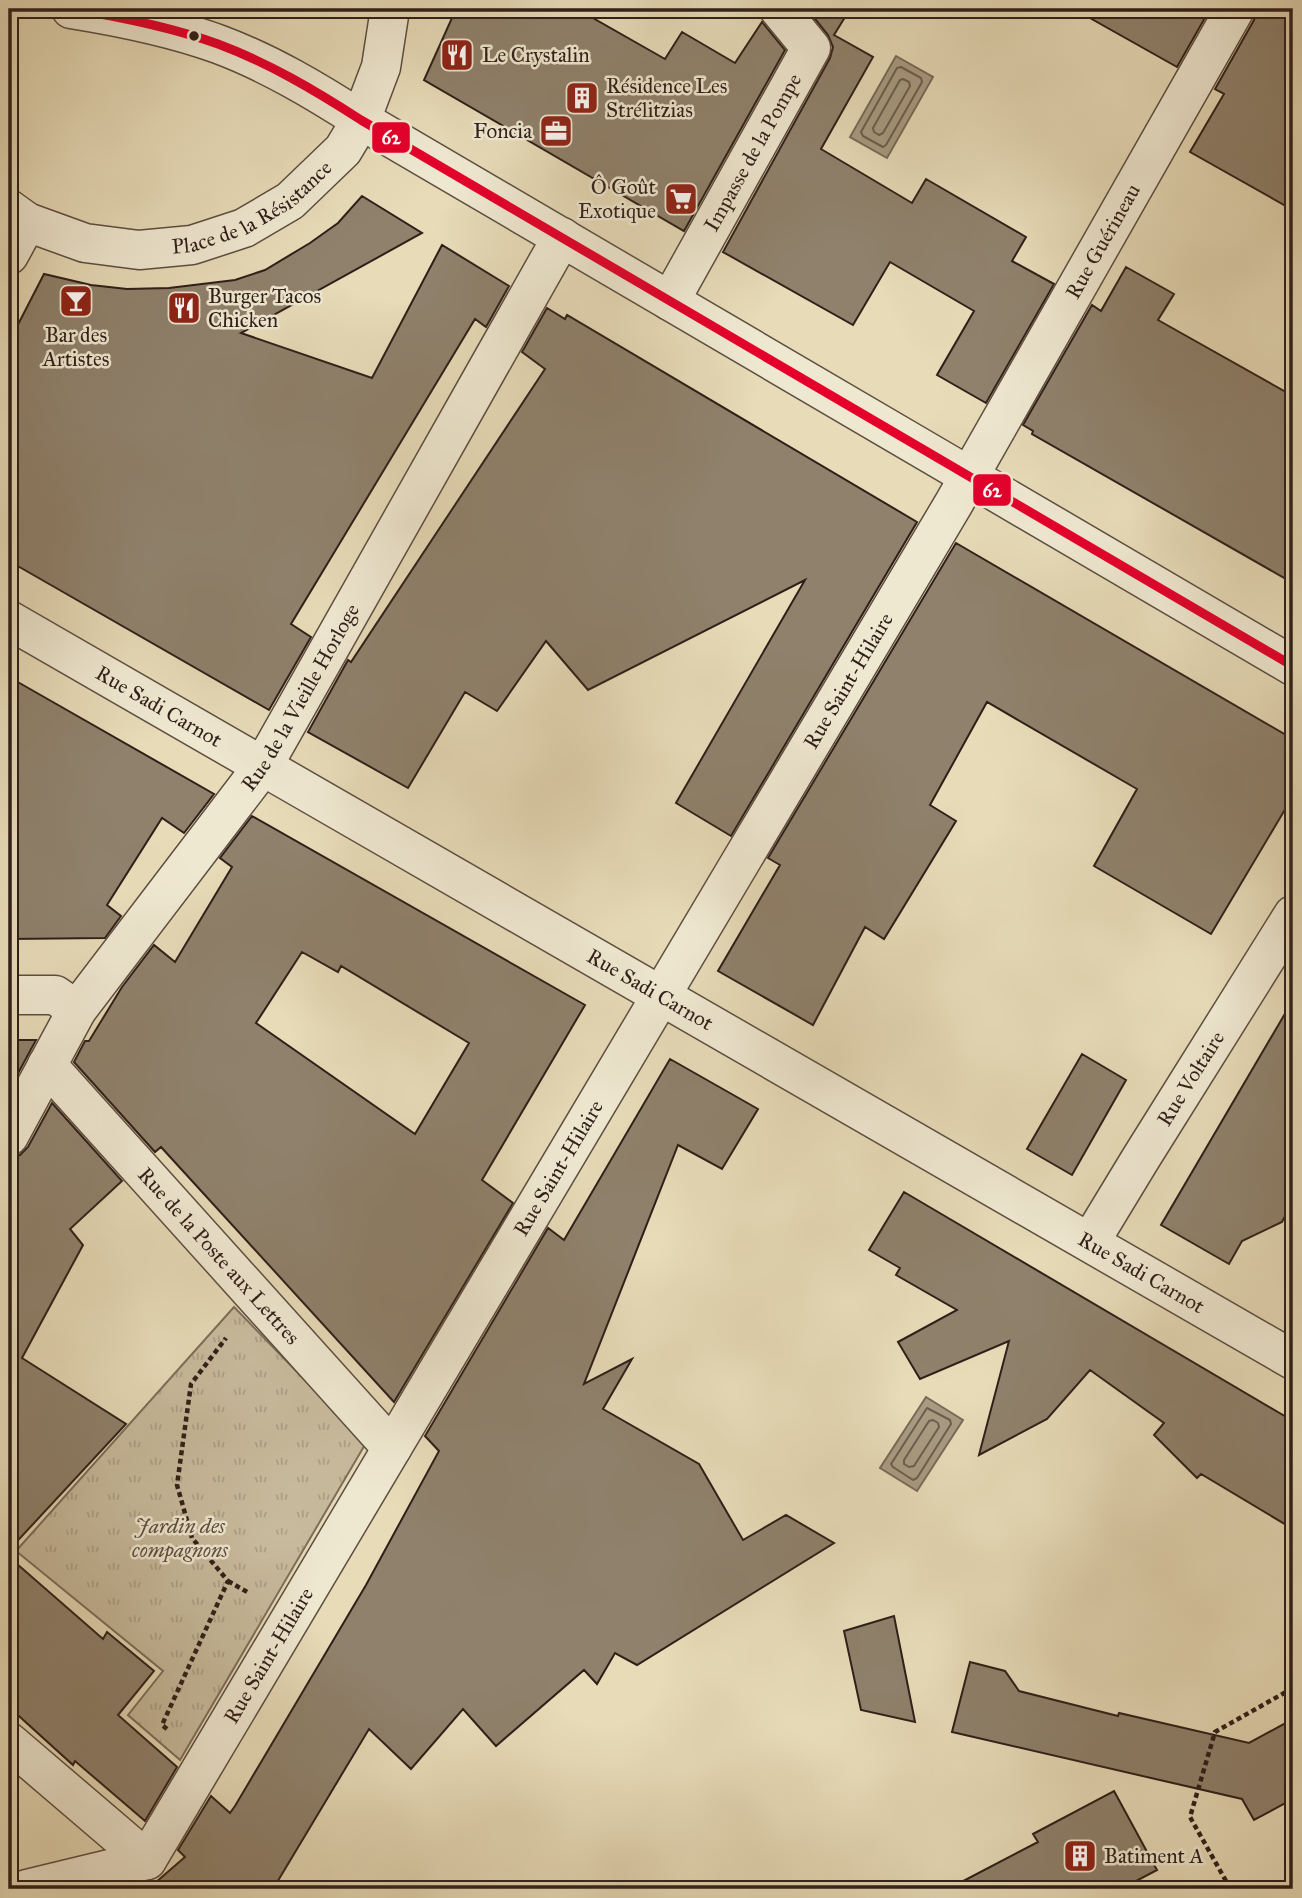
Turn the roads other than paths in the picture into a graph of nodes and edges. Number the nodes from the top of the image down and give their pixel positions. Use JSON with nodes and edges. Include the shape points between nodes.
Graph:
{"nodes":[{"id":1,"x":71,"y":9,"type":"edge"},
{"id":2,"x":390,"y":9,"type":"edge"},
{"id":3,"x":779,"y":9,"type":"edge"},
{"id":4,"x":1235,"y":9,"type":"edge"},
{"id":5,"x":361,"y":120,"type":"junction"},
{"id":6,"x":18,"y":216,"type":"edge"},
{"id":7,"x":562,"y":237,"type":"junction"},
{"id":8,"x":9,"y":256,"type":"edge"},
{"id":9,"x":670,"y":301,"type":"junction"},
{"id":10,"x":970,"y":476,"type":"junction"},
{"id":11,"x":9,"y":620,"type":"edge"},
{"id":12,"x":1293,"y":666,"type":"edge"},
{"id":13,"x":263,"y":766,"type":"junction"},
{"id":14,"x":1293,"y":915,"type":"edge"},
{"id":15,"x":9,"y":995,"type":"edge"},
{"id":16,"x":661,"y":996,"type":"junction"},
{"id":17,"x":76,"y":1010,"type":"junction"},
{"id":18,"x":47,"y":1065,"type":"junction"},
{"id":19,"x":9,"y":1136,"type":"edge"},
{"id":20,"x":1090,"y":1242,"type":"junction"},
{"id":21,"x":1293,"y":1360,"type":"edge"},
{"id":22,"x":392,"y":1447,"type":"junction"},
{"id":23,"x":9,"y":1741,"type":"edge"},
{"id":24,"x":147,"y":1860,"type":"junction"},
{"id":25,"x":36,"y":1888,"type":"edge"}],
"edges":[{"from":1,"to":5,"type":"street","via":[[131,19],[217,44],[266,64]]},
{"from":2,"to":5,"type":"street","name":"Place de la Résistance","via":[[381,67]]},
{"from":3,"to":9,"type":"street","name":"Impasse de la Pompe","via":[[811,48]]},
{"from":4,"to":10,"type":"street","name":"Rue Guérineau"},
{"from":5,"to":6,"type":"street","name":"Place de la Résistance","via":[[343,149],[290,201],[244,228],[192,245],[139,250],[85,243]]},
{"from":5,"to":7,"type":"street"},
{"from":6,"to":8,"type":"street"},
{"from":7,"to":9,"type":"street"},
{"from":7,"to":13,"type":"street","name":"Rue de la Vieille Horloge"},
{"from":9,"to":10,"type":"street"},
{"from":10,"to":12,"type":"street"},
{"from":10,"to":16,"type":"street","name":"Rue Saint-Hilaire"},
{"from":11,"to":13,"type":"street","name":"Rue Sadi Carnot"},
{"from":13,"to":16,"type":"street","name":"Rue Sadi Carnot"},
{"from":13,"to":17,"type":"street","name":"Rue de la Vieille Horloge"},
{"from":14,"to":20,"type":"street","name":"Rue Voltaire"},
{"from":15,"to":17,"type":"street","via":[[55,995]]},
{"from":16,"to":20,"type":"street","name":"Rue Sadi Carnot"},
{"from":16,"to":22,"type":"street","name":"Rue Saint-Hilaire"},
{"from":17,"to":18,"type":"street","name":"Rue de la Vieille Horloge"},
{"from":18,"to":19,"type":"street","name":"Rue de la Vieille Horloge"},
{"from":18,"to":22,"type":"street","name":"Rue de la Poste aux Lettres"},
{"from":20,"to":21,"type":"street","name":"Rue Sadi Carnot"},
{"from":22,"to":24,"type":"street","name":"Rue Saint-Hilaire"},
{"from":23,"to":24,"type":"street"},
{"from":24,"to":25,"type":"street"}]}
